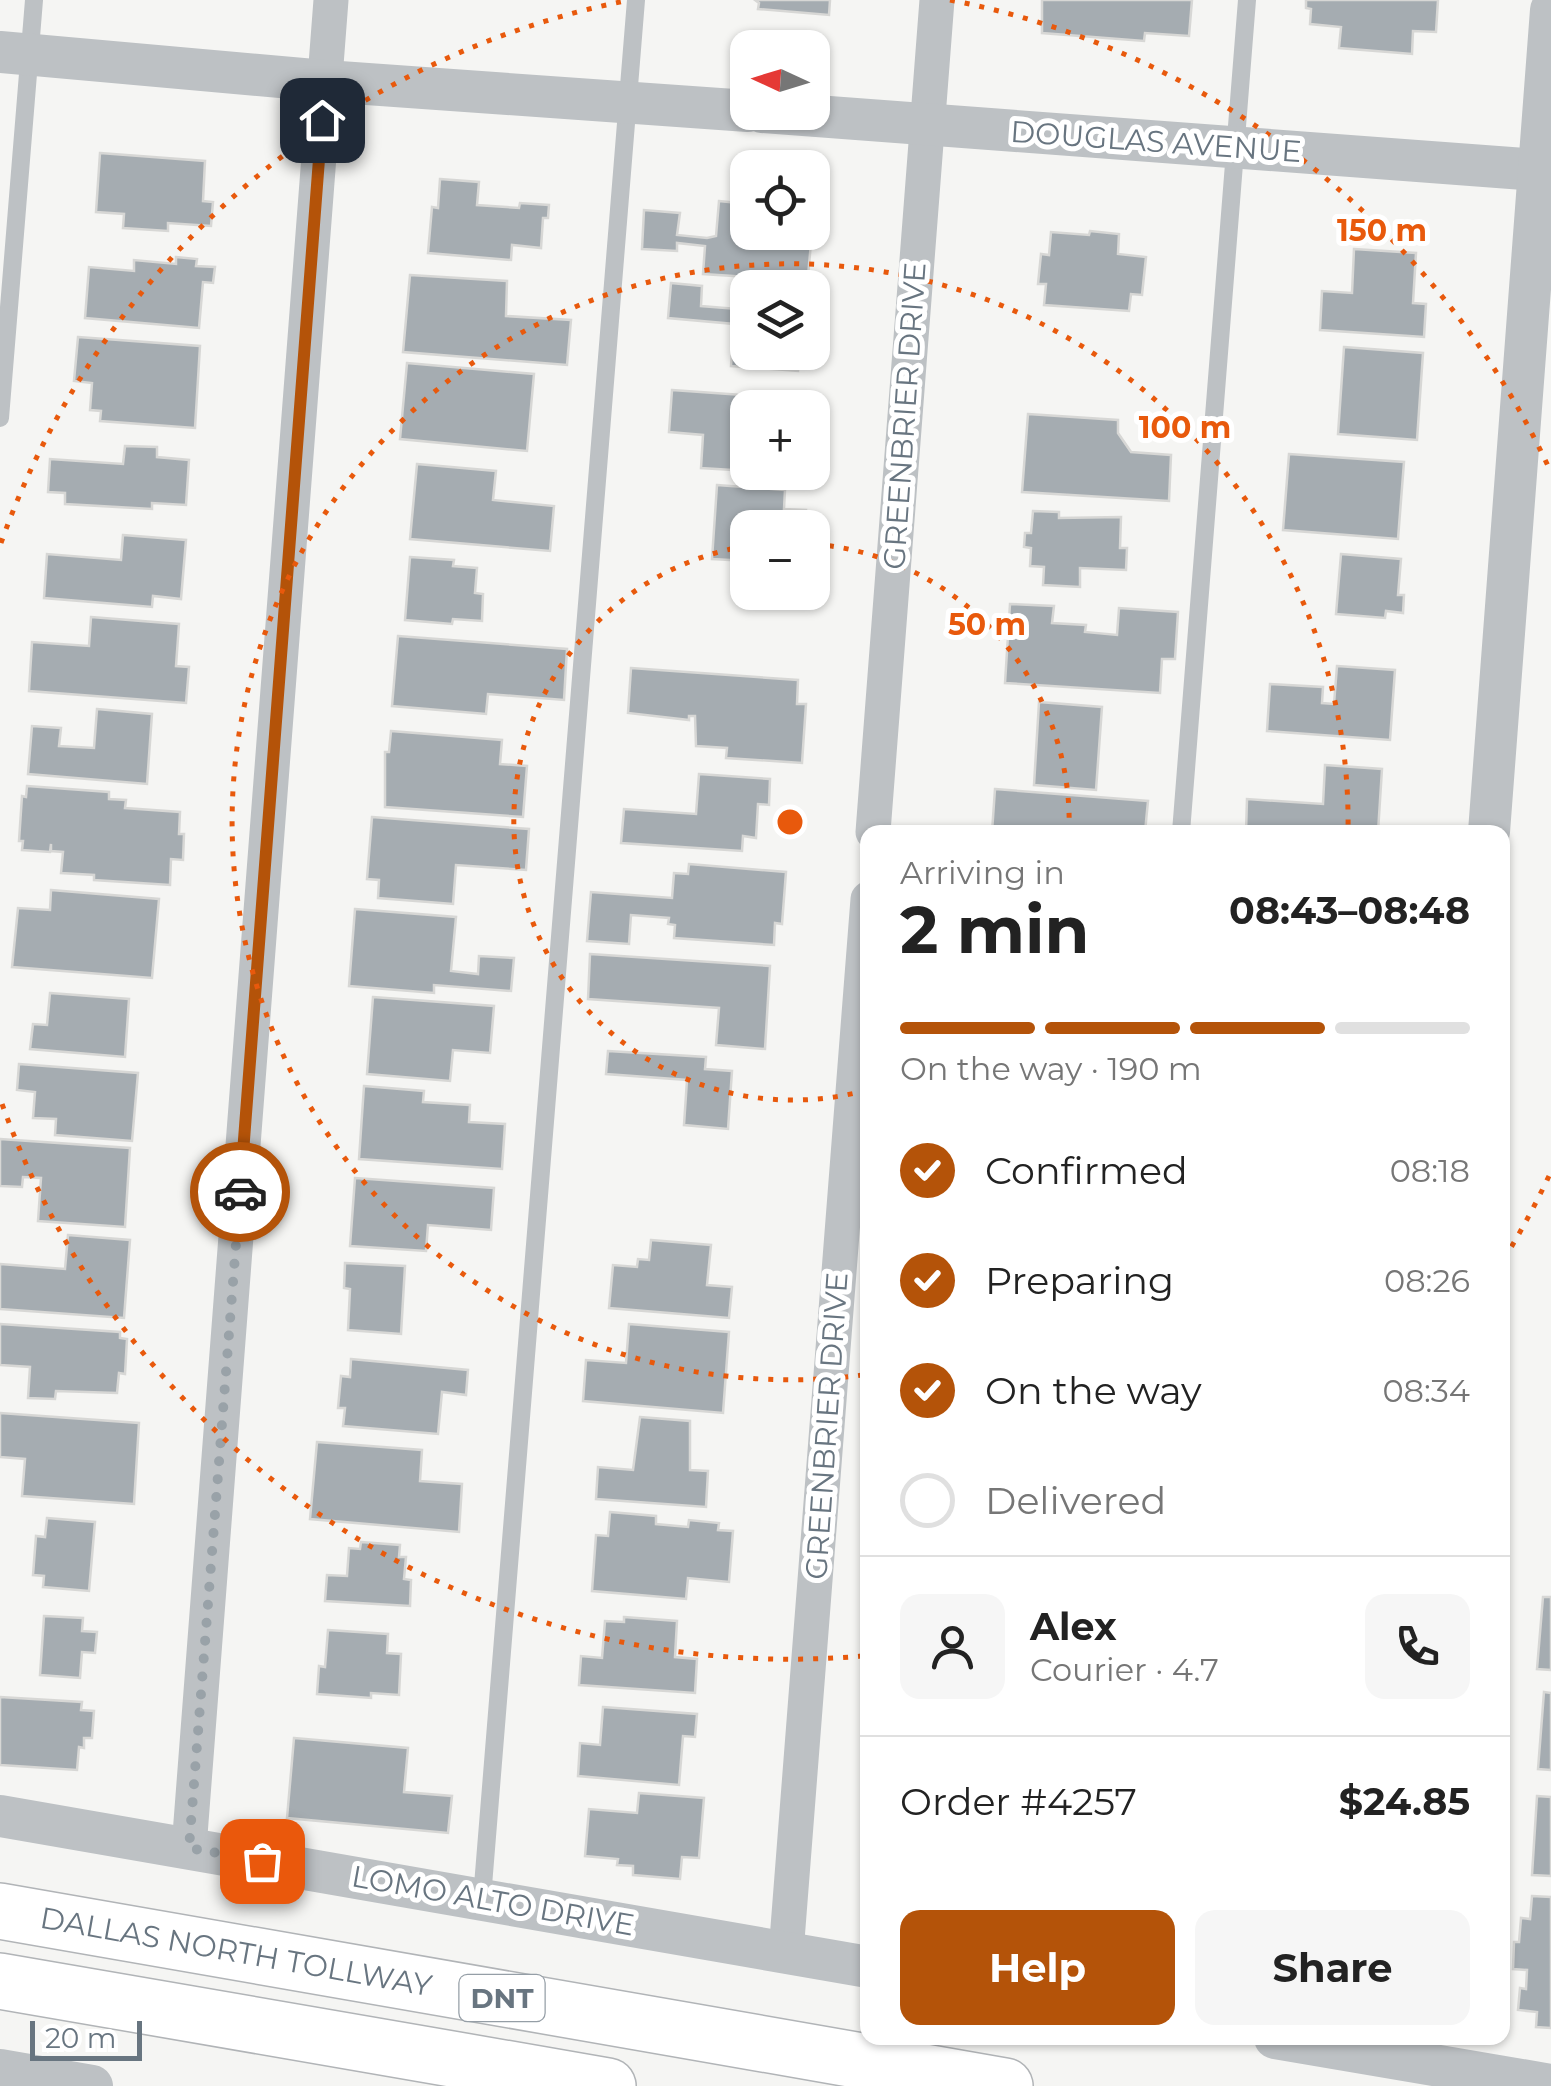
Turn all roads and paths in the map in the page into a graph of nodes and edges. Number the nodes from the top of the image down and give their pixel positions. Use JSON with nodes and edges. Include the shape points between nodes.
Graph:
{"nodes":[{"id":1,"x":34,"y":0,"type":"edge"},
{"id":2,"x":332,"y":0,"type":"edge"},
{"id":3,"x":636,"y":0,"type":"edge"},
{"id":4,"x":937,"y":0,"type":"edge"},
{"id":5,"x":1247,"y":0,"type":"edge"},
{"id":6,"x":1551,"y":10,"type":"edge"},
{"id":7,"x":15,"y":54,"type":"edge"},
{"id":8,"x":325,"y":81,"type":"junction"},
{"id":9,"x":628,"y":102,"type":"junction"},
{"id":10,"x":730,"y":110,"type":"edge"},
{"id":11,"x":830,"y":117,"type":"edge"},
{"id":12,"x":927,"y":125,"type":"junction"},
{"id":13,"x":1234,"y":148,"type":"junction"},
{"id":14,"x":1545,"y":170,"type":"edge"},
{"id":15,"x":0,"y":418,"type":"edge"},
{"id":16,"x":873,"y":825,"type":"edge"},
{"id":17,"x":1183,"y":825,"type":"edge"},
{"id":18,"x":1489,"y":825,"type":"edge"},
{"id":19,"x":860,"y":1001,"type":"edge"},
{"id":20,"x":0,"y":1816,"type":"edge"},
{"id":21,"x":189,"y":1848,"type":"junction"},
{"id":22,"x":482,"y":1898,"type":"junction"},
{"id":23,"x":0,"y":1910,"type":"edge"},
{"id":24,"x":786,"y":1953,"type":"junction"},
{"id":25,"x":860,"y":1966,"type":"edge"},
{"id":26,"x":0,"y":1981,"type":"edge"},
{"id":27,"x":1360,"y":2045,"type":"edge"},
{"id":28,"x":1397,"y":2048,"type":"edge"},
{"id":29,"x":18,"y":2077,"type":"edge"},
{"id":30,"x":1551,"y":2085,"type":"edge"},
{"id":31,"x":92,"y":2086,"type":"edge"},
{"id":32,"x":608,"y":2086,"type":"edge"},
{"id":33,"x":1005,"y":2086,"type":"edge"}],
"edges":[{"from":1,"to":7,"type":"lane"},
{"from":2,"to":8,"type":"street"},
{"from":3,"to":9,"type":"lane"},
{"from":4,"to":12,"type":"street","name":"GREENBRIER DRIVE"},
{"from":5,"to":13,"type":"lane"},
{"from":6,"to":14,"type":"street"},
{"from":7,"to":8,"type":"street"},
{"from":7,"to":15,"type":"lane"},
{"from":8,"to":9,"type":"street"},
{"from":8,"to":21,"type":"street"},
{"from":9,"to":10,"type":"street"},
{"from":9,"to":22,"type":"lane"},
{"from":11,"to":12,"type":"street","name":"DOUGLAS AVENUE"},
{"from":12,"to":13,"type":"street","name":"DOUGLAS AVENUE"},
{"from":12,"to":16,"type":"street","name":"GREENBRIER DRIVE"},
{"from":13,"to":14,"type":"street","name":"DOUGLAS AVENUE"},
{"from":13,"to":17,"type":"lane"},
{"from":14,"to":18,"type":"street"},
{"from":19,"to":24,"type":"street","name":"GREENBRIER DRIVE"},
{"from":20,"to":21,"type":"street","name":"LOMO ALTO DRIVE"},
{"from":21,"to":22,"type":"street","name":"LOMO ALTO DRIVE"},
{"from":22,"to":24,"type":"street","name":"LOMO ALTO DRIVE"},
{"from":23,"to":33,"type":"highway","name":"DALLAS NORTH TOLLWAY","number":"DNT"},
{"from":24,"to":25,"type":"street","name":"LOMO ALTO DRIVE"},
{"from":26,"to":32,"type":"highway","number":"DNT"},
{"from":27,"to":28,"type":"street"},
{"from":28,"to":30,"type":"street"},
{"from":29,"to":31,"type":"street"}]}
